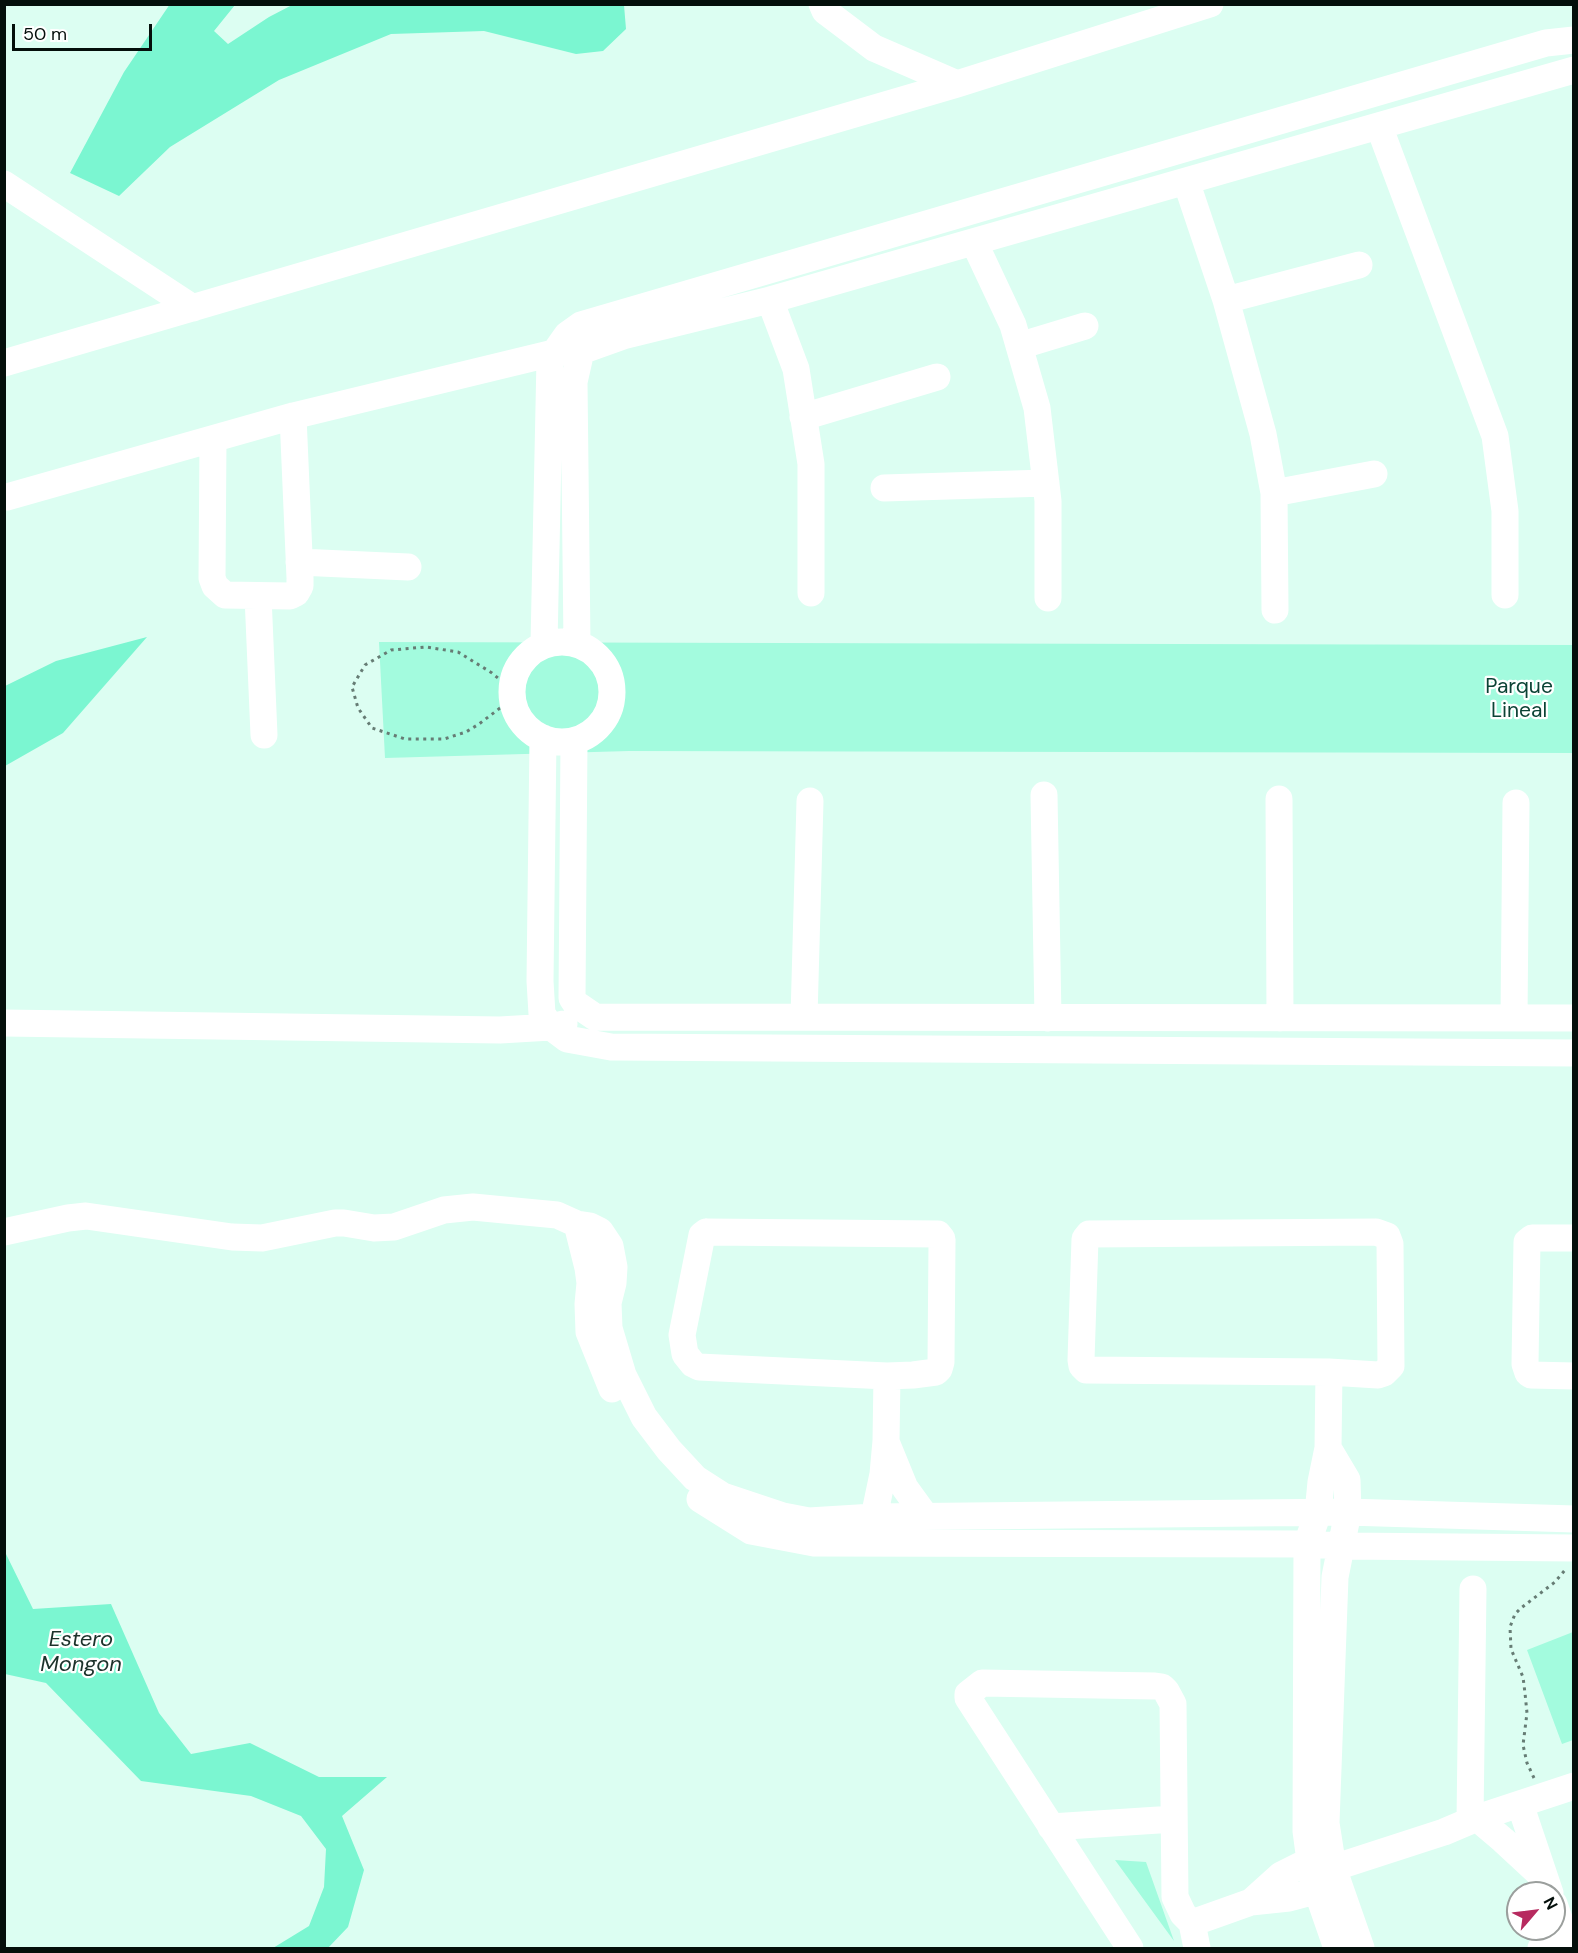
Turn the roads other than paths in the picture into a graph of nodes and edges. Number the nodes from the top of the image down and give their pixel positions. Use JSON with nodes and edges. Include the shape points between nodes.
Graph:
{"nodes":[{"id":1,"x":822,"y":4,"type":"edge"},
{"id":2,"x":1210,"y":4,"type":"edge"},
{"id":3,"x":1574,"y":39,"type":"edge"},
{"id":4,"x":1574,"y":70,"type":"edge"},
{"id":5,"x":957,"y":84,"type":"junction"},
{"id":6,"x":1379,"y":126,"type":"junction"},
{"id":7,"x":1073,"y":180,"type":"junction"},
{"id":8,"x":1186,"y":181,"type":"junction"},
{"id":9,"x":4,"y":184,"type":"edge"},
{"id":10,"x":1082,"y":211,"type":"junction"},
{"id":11,"x":974,"y":242,"type":"junction"},
{"id":12,"x":1359,"y":265,"type":"dead end"},
{"id":13,"x":770,"y":300,"type":"junction"},
{"id":14,"x":1226,"y":300,"type":"junction"},
{"id":15,"x":193,"y":308,"type":"junction"},
{"id":16,"x":1085,"y":326,"type":"dead end"},
{"id":17,"x":1019,"y":346,"type":"junction"},
{"id":18,"x":581,"y":351,"type":"junction"},
{"id":19,"x":553,"y":353,"type":"junction"},
{"id":20,"x":4,"y":363,"type":"edge"},
{"id":21,"x":937,"y":377,"type":"dead end"},
{"id":22,"x":293,"y":416,"type":"junction"},
{"id":23,"x":803,"y":417,"type":"junction"},
{"id":24,"x":213,"y":440,"type":"junction"},
{"id":25,"x":1374,"y":474,"type":"dead end"},
{"id":26,"x":1046,"y":483,"type":"junction"},
{"id":27,"x":884,"y":488,"type":"dead end"},
{"id":28,"x":1274,"y":493,"type":"junction"},
{"id":29,"x":7,"y":497,"type":"dead end"},
{"id":30,"x":299,"y":562,"type":"junction"},
{"id":31,"x":408,"y":567,"type":"dead end"},
{"id":32,"x":811,"y":593,"type":"dead end"},
{"id":33,"x":1505,"y":595,"type":"dead end"},
{"id":34,"x":258,"y":596,"type":"junction"},
{"id":35,"x":1048,"y":598,"type":"dead end"},
{"id":36,"x":1275,"y":610,"type":"dead end"},
{"id":37,"x":577,"y":643,"type":"junction"},
{"id":38,"x":544,"y":644,"type":"junction"},
{"id":39,"x":264,"y":735,"type":"dead end"},
{"id":40,"x":543,"y":738,"type":"junction"},
{"id":41,"x":574,"y":741,"type":"junction"},
{"id":42,"x":1044,"y":795,"type":"dead end"},
{"id":43,"x":1279,"y":799,"type":"dead end"},
{"id":44,"x":810,"y":801,"type":"dead end"},
{"id":45,"x":1516,"y":803,"type":"dead end"},
{"id":46,"x":595,"y":1017,"type":"junction"},
{"id":47,"x":804,"y":1017,"type":"junction"},
{"id":48,"x":1048,"y":1018,"type":"junction"},
{"id":49,"x":1162,"y":1018,"type":"junction"},
{"id":50,"x":1280,"y":1018,"type":"junction"},
{"id":51,"x":1514,"y":1018,"type":"junction"},
{"id":52,"x":1574,"y":1018,"type":"edge"},
{"id":53,"x":4,"y":1023,"type":"edge"},
{"id":54,"x":550,"y":1027,"type":"junction"},
{"id":55,"x":1161,"y":1051,"type":"junction"},
{"id":56,"x":1574,"y":1053,"type":"edge"},
{"id":57,"x":4,"y":1232,"type":"edge"},
{"id":58,"x":1574,"y":1238,"type":"edge"},
{"id":59,"x":1329,"y":1372,"type":"junction"},
{"id":60,"x":887,"y":1376,"type":"junction"},
{"id":61,"x":1574,"y":1376,"type":"edge"},
{"id":62,"x":886,"y":1441,"type":"junction"},
{"id":63,"x":1329,"y":1448,"type":"junction"},
{"id":64,"x":1348,"y":1512,"type":"junction"},
{"id":65,"x":1318,"y":1513,"type":"junction"},
{"id":66,"x":874,"y":1517,"type":"junction"},
{"id":67,"x":926,"y":1517,"type":"junction"},
{"id":68,"x":1011,"y":1517,"type":"junction"},
{"id":69,"x":1574,"y":1519,"type":"edge"},
{"id":70,"x":812,"y":1532,"type":"junction"},
{"id":71,"x":1011,"y":1543,"type":"junction"},
{"id":72,"x":1307,"y":1544,"type":"junction"},
{"id":73,"x":1342,"y":1546,"type":"junction"},
{"id":74,"x":1570,"y":1548,"type":"edge"},
{"id":75,"x":1473,"y":1589,"type":"dead end"},
{"id":76,"x":1562,"y":1790,"type":"edge"},
{"id":77,"x":1520,"y":1804,"type":"junction"},
{"id":78,"x":1173,"y":1819,"type":"junction"},
{"id":79,"x":1473,"y":1819,"type":"junction"},
{"id":80,"x":1051,"y":1827,"type":"junction"},
{"id":81,"x":1325,"y":1871,"type":"junction"},
{"id":82,"x":1540,"y":1881,"type":"edge"},
{"id":83,"x":1546,"y":1881,"type":"edge"},
{"id":84,"x":1195,"y":1936,"type":"edge"},
{"id":85,"x":1570,"y":1938,"type":"edge"},
{"id":86,"x":1119,"y":1942,"type":"edge"},
{"id":87,"x":1337,"y":1948,"type":"edge"},
{"id":88,"x":1361,"y":1948,"type":"edge"},
{"id":89,"x":1540,"y":1948,"type":"edge"}],
"edges":[{"from":1,"to":5,"type":"street","via":[[874,48]]},
{"from":2,"to":5,"type":"street"},
{"from":3,"to":7,"type":"street","via":[[1546,43]]},
{"from":4,"to":6,"type":"street"},
{"from":5,"to":15,"type":"street"},
{"from":6,"to":8,"type":"street"},
{"from":6,"to":33,"type":"street","via":[[1495,436],[1505,512]]},
{"from":7,"to":10,"type":"street"},
{"from":7,"to":19,"type":"street","via":[[581,325]]},
{"from":8,"to":10,"type":"street"},
{"from":8,"to":14,"type":"street"},
{"from":9,"to":15,"type":"street"},
{"from":10,"to":11,"type":"street"},
{"from":11,"to":13,"type":"street"},
{"from":11,"to":17,"type":"street"},
{"from":12,"to":14,"type":"street"},
{"from":13,"to":18,"type":"street","via":[[623,336]]},
{"from":13,"to":23,"type":"street","via":[[796,369]]},
{"from":14,"to":28,"type":"street","via":[[1263,434]]},
{"from":15,"to":20,"type":"street"},
{"from":16,"to":17,"type":"street"},
{"from":17,"to":26,"type":"street","via":[[1036,408]]},
{"from":18,"to":19,"type":"street"},
{"from":18,"to":37,"type":"street","via":[[574,382]]},
{"from":19,"to":22,"type":"street"},
{"from":19,"to":38,"type":"street"},
{"from":21,"to":23,"type":"street"},
{"from":22,"to":24,"type":"street"},
{"from":22,"to":30,"type":"street"},
{"from":23,"to":32,"type":"street","via":[[811,464]]},
{"from":24,"to":29,"type":"street"},
{"from":24,"to":34,"type":"street","via":[[212,578],[225,595]]},
{"from":25,"to":28,"type":"street"},
{"from":26,"to":27,"type":"street"},
{"from":26,"to":35,"type":"street"},
{"from":28,"to":36,"type":"street"},
{"from":30,"to":31,"type":"street"},
{"from":30,"to":34,"type":"street","via":[[300,586],[293,595]]},
{"from":34,"to":39,"type":"street"},
{"from":37,"to":38,"type":"street"},
{"from":37,"to":41,"type":"street","via":[[598,659],[610,677],[613,693],[602,724]]},
{"from":38,"to":40,"type":"street","via":[[519,666],[512,694],[518,715],[528,729]]},
{"from":40,"to":41,"type":"street"},
{"from":40,"to":54,"type":"street","via":[[540,981],[542,1014]]},
{"from":41,"to":46,"type":"street","via":[[572,998]]},
{"from":42,"to":48,"type":"street"},
{"from":43,"to":50,"type":"street"},
{"from":44,"to":47,"type":"street"},
{"from":45,"to":51,"type":"street"},
{"from":46,"to":47,"type":"street"},
{"from":46,"to":54,"type":"street"},
{"from":47,"to":48,"type":"street"},
{"from":48,"to":49,"type":"street"},
{"from":49,"to":50,"type":"street"},
{"from":49,"to":55,"type":"street"},
{"from":50,"to":51,"type":"street"},
{"from":51,"to":52,"type":"street"},
{"from":53,"to":54,"type":"street","via":[[500,1030]]},
{"from":54,"to":55,"type":"street","via":[[567,1039],[611,1047]]},
{"from":55,"to":56,"type":"street"},
{"from":57,"to":70,"type":"street","via":[[86,1216],[232,1238],[262,1238],[344,1222],[393,1227],[444,1210],[473,1207],[557,1215],[590,1226],[600,1231],[610,1246],[601,1268],[613,1283],[598,1322],[598,1358],[641,1443],[669,1475],[707,1505],[751,1531]]},
{"from":58,"to":61,"type":"street","via":[[1532,1238],[1527,1242],[1525,1364],[1531,1375]]},
{"from":59,"to":59,"type":"street","via":[[1378,1375],[1391,1366],[1390,1244],[1382,1233],[1087,1236],[1081,1360],[1086,1370]]},
{"from":59,"to":63,"type":"street"},
{"from":60,"to":60,"type":"street","via":[[936,1372],[940,1366],[942,1243],[938,1234],[702,1234],[682,1335],[684,1354],[693,1364]]},
{"from":60,"to":62,"type":"street"},
{"from":62,"to":66,"type":"street"},
{"from":62,"to":67,"type":"street","via":[[905,1488]]},
{"from":63,"to":64,"type":"street","via":[[1347,1480]]},
{"from":63,"to":65,"type":"street"},
{"from":64,"to":65,"type":"street"},
{"from":64,"to":69,"type":"street"},
{"from":64,"to":73,"type":"street"},
{"from":65,"to":68,"type":"street"},
{"from":65,"to":72,"type":"street"},
{"from":66,"to":67,"type":"street"},
{"from":66,"to":70,"type":"street"},
{"from":67,"to":68,"type":"street"},
{"from":68,"to":71,"type":"street"},
{"from":70,"to":71,"type":"street"},
{"from":71,"to":72,"type":"street"},
{"from":72,"to":73,"type":"street"},
{"from":72,"to":81,"type":"street","via":[[1306,1831]]},
{"from":73,"to":74,"type":"street"},
{"from":73,"to":81,"type":"street","via":[[1335,1577]]},
{"from":75,"to":79,"type":"street"},
{"from":76,"to":77,"type":"street"},
{"from":77,"to":79,"type":"street"},
{"from":77,"to":83,"type":"street"},
{"from":78,"to":80,"type":"street"},
{"from":78,"to":80,"type":"street","via":[[1173,1704],[1162,1687],[982,1683],[968,1698]]},
{"from":78,"to":84,"type":"street","via":[[1174,1897]]},
{"from":79,"to":81,"type":"street"},
{"from":79,"to":82,"type":"street","via":[[1503,1840]]},
{"from":80,"to":86,"type":"street"},
{"from":81,"to":84,"type":"street","via":[[1281,1875],[1251,1902]]},
{"from":81,"to":87,"type":"street"},
{"from":81,"to":88,"type":"street"},
{"from":85,"to":89,"type":"street"}]}
